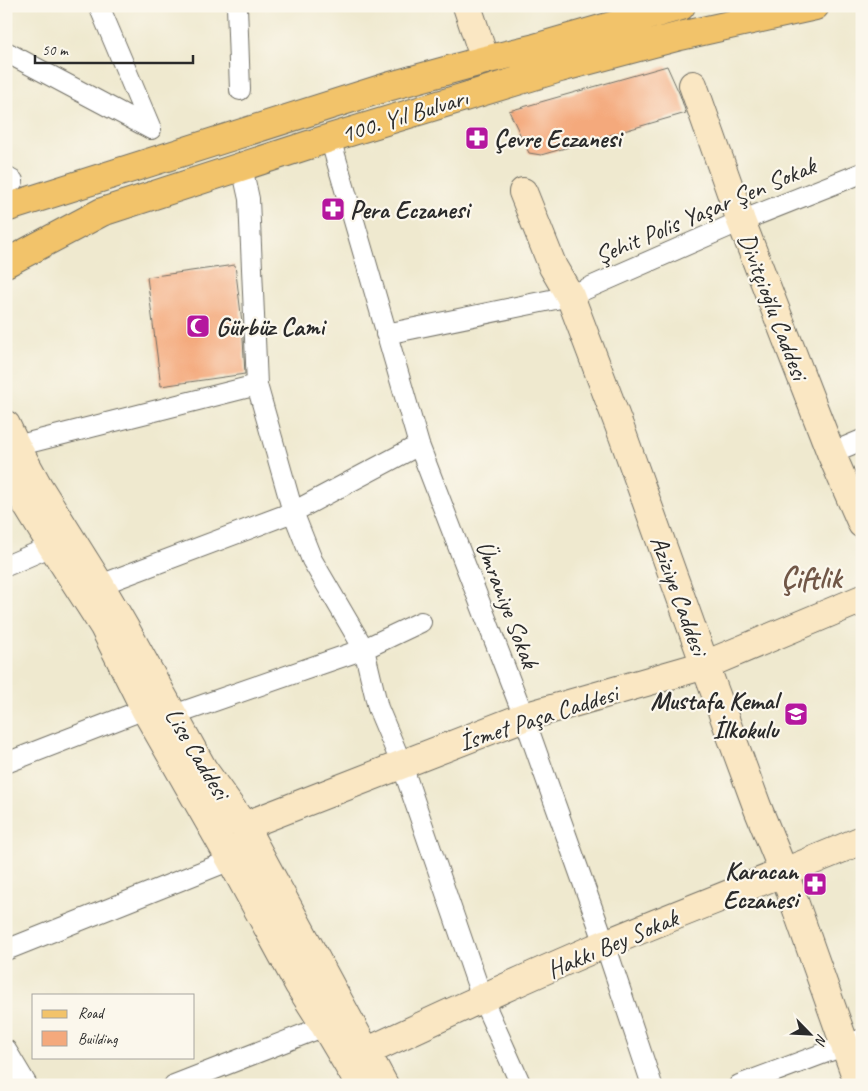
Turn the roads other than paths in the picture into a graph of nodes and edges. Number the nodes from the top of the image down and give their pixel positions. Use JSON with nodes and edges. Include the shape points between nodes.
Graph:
{"nodes":[{"id":1,"x":99,"y":6,"type":"edge"},
{"id":2,"x":237,"y":6,"type":"edge"},
{"id":3,"x":467,"y":6,"type":"edge"},
{"id":4,"x":816,"y":6,"type":"edge"},
{"id":5,"x":672,"y":7,"type":"edge"},
{"id":6,"x":6,"y":52,"type":"edge"},
{"id":7,"x":486,"y":60,"type":"junction"},
{"id":8,"x":693,"y":84,"type":"dead end"},
{"id":9,"x":240,"y":90,"type":"dead end"},
{"id":10,"x":330,"y":138,"type":"junction"},
{"id":11,"x":242,"y":167,"type":"junction"},
{"id":12,"x":862,"y":173,"type":"edge"},
{"id":13,"x":523,"y":192,"type":"dead end"},
{"id":14,"x":6,"y":208,"type":"edge"},
{"id":15,"x":741,"y":221,"type":"junction"},
{"id":16,"x":6,"y":263,"type":"edge"},
{"id":17,"x":570,"y":296,"type":"junction"},
{"id":18,"x":386,"y":334,"type":"junction"},
{"id":19,"x":257,"y":385,"type":"junction"},
{"id":20,"x":11,"y":435,"type":"edge"},
{"id":21,"x":862,"y":440,"type":"edge"},
{"id":22,"x":419,"y":445,"type":"junction"},
{"id":23,"x":831,"y":453,"type":"junction"},
{"id":24,"x":6,"y":471,"type":"edge"},
{"id":25,"x":293,"y":512,"type":"junction"},
{"id":26,"x":862,"y":524,"type":"edge"},
{"id":27,"x":52,"y":546,"type":"junction"},
{"id":28,"x":6,"y":566,"type":"edge"},
{"id":29,"x":100,"y":585,"type":"junction"},
{"id":30,"x":862,"y":599,"type":"edge"},
{"id":31,"x":422,"y":622,"type":"dead end"},
{"id":32,"x":364,"y":649,"type":"junction"},
{"id":33,"x":705,"y":665,"type":"junction"},
{"id":34,"x":145,"y":709,"type":"junction"},
{"id":35,"x":174,"y":715,"type":"junction"},
{"id":36,"x":524,"y":717,"type":"junction"},
{"id":37,"x":6,"y":763,"type":"edge"},
{"id":38,"x":402,"y":765,"type":"junction"},
{"id":39,"x":244,"y":826,"type":"junction"},
{"id":40,"x":862,"y":840,"type":"edge"},
{"id":41,"x":231,"y":860,"type":"junction"},
{"id":42,"x":784,"y":873,"type":"junction"},
{"id":43,"x":605,"y":944,"type":"junction"},
{"id":44,"x":6,"y":950,"type":"edge"},
{"id":45,"x":482,"y":998,"type":"junction"},
{"id":46,"x":326,"y":1026,"type":"junction"},
{"id":47,"x":854,"y":1042,"type":"edge"},
{"id":48,"x":6,"y":1050,"type":"edge"},
{"id":49,"x":366,"y":1052,"type":"junction"},
{"id":50,"x":27,"y":1085,"type":"edge"},
{"id":51,"x":174,"y":1085,"type":"edge"},
{"id":52,"x":360,"y":1085,"type":"edge"},
{"id":53,"x":384,"y":1085,"type":"edge"},
{"id":54,"x":521,"y":1085,"type":"edge"},
{"id":55,"x":652,"y":1085,"type":"edge"},
{"id":56,"x":739,"y":1085,"type":"edge"},
{"id":57,"x":859,"y":1085,"type":"edge"}],
"edges":[{"from":1,"to":6,"type":"street","via":[[151,130]]},
{"from":2,"to":9,"type":"street"},
{"from":3,"to":7,"type":"street"},
{"from":4,"to":10,"type":"main road","name":"100. Yıl Bulvarı","via":[[680,36],[560,68]]},
{"from":5,"to":7,"type":"main road","name":"100. Yıl Bulvarı"},
{"from":7,"to":14,"type":"main road","name":"100. Yıl Bulvarı","via":[[387,87]]},
{"from":8,"to":15,"type":"street","name":"Divitçioğlu Caddesi"},
{"from":10,"to":11,"type":"main road","name":"100. Yıl Bulvarı"},
{"from":10,"to":18,"type":"street","name":"Ümraniye Sokak"},
{"from":11,"to":16,"type":"main road","name":"100. Yıl Bulvarı","via":[[102,212]]},
{"from":11,"to":19,"type":"street","via":[[249,199]]},
{"from":12,"to":15,"type":"street","name":"Şehit Polis Yaşar Şen Sokak"},
{"from":13,"to":17,"type":"street","name":"Aziziye Caddesi","via":[[553,267]]},
{"from":15,"to":17,"type":"street","name":"Şehit Polis Yaşar Şen Sokak"},
{"from":15,"to":23,"type":"street","name":"Divitçioğlu Caddesi"},
{"from":17,"to":18,"type":"street","name":"Şehit Polis Yaşar Şen Sokak"},
{"from":17,"to":33,"type":"street","name":"Aziziye Caddesi"},
{"from":18,"to":22,"type":"street","name":"Ümraniye Sokak"},
{"from":19,"to":20,"type":"street"},
{"from":19,"to":25,"type":"street"},
{"from":20,"to":29,"type":"street","name":"Lise Caddesi","via":[[38,486]]},
{"from":21,"to":23,"type":"street"},
{"from":22,"to":25,"type":"street"},
{"from":22,"to":36,"type":"street","name":"Ümraniye Sokak"},
{"from":23,"to":26,"type":"street","name":"Divitçioğlu Caddesi"},
{"from":24,"to":27,"type":"street","name":"Lise Caddesi"},
{"from":25,"to":29,"type":"street"},
{"from":25,"to":32,"type":"street","via":[[312,560]]},
{"from":27,"to":28,"type":"street"},
{"from":27,"to":34,"type":"street","name":"Lise Caddesi","via":[[104,628]]},
{"from":29,"to":35,"type":"street","name":"Lise Caddesi"},
{"from":30,"to":33,"type":"street","name":"İsmet Paşa Caddesi"},
{"from":31,"to":32,"type":"street"},
{"from":32,"to":35,"type":"street"},
{"from":32,"to":38,"type":"street","via":[[378,708]]},
{"from":33,"to":36,"type":"street","name":"İsmet Paşa Caddesi"},
{"from":33,"to":42,"type":"street","name":"Aziziye Caddesi"},
{"from":34,"to":35,"type":"street"},
{"from":34,"to":37,"type":"street"},
{"from":34,"to":41,"type":"street","name":"Lise Caddesi"},
{"from":35,"to":39,"type":"street","name":"Lise Caddesi","via":[[203,769]]},
{"from":36,"to":38,"type":"street","name":"İsmet Paşa Caddesi"},
{"from":36,"to":43,"type":"street","name":"Ümraniye Sokak"},
{"from":38,"to":39,"type":"street","name":"İsmet Paşa Caddesi"},
{"from":38,"to":45,"type":"street"},
{"from":39,"to":49,"type":"street","name":"Lise Caddesi"},
{"from":40,"to":42,"type":"street","name":"Hakkı Bey Sokak"},
{"from":41,"to":44,"type":"street"},
{"from":41,"to":46,"type":"street","name":"Lise Caddesi","via":[[299,985]]},
{"from":42,"to":43,"type":"street","name":"Hakkı Bey Sokak"},
{"from":42,"to":47,"type":"street","name":"Aziziye Caddesi"},
{"from":43,"to":45,"type":"street","name":"Hakkı Bey Sokak"},
{"from":43,"to":55,"type":"street","name":"Ümraniye Sokak"},
{"from":45,"to":49,"type":"street","name":"Hakkı Bey Sokak"},
{"from":45,"to":54,"type":"street"},
{"from":46,"to":51,"type":"street"},
{"from":46,"to":52,"type":"street","name":"Lise Caddesi"},
{"from":47,"to":56,"type":"street"},
{"from":47,"to":57,"type":"street","name":"Aziziye Caddesi"},
{"from":48,"to":50,"type":"street"},
{"from":49,"to":53,"type":"street","name":"Lise Caddesi"}]}
